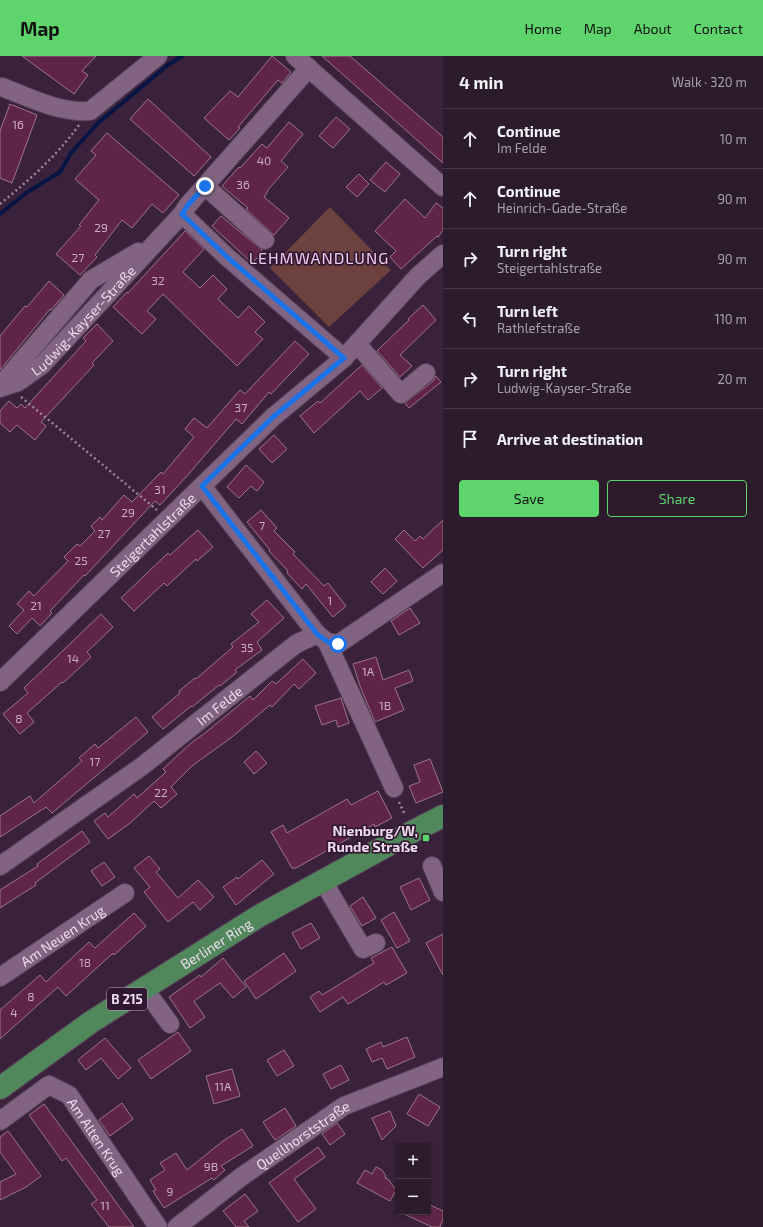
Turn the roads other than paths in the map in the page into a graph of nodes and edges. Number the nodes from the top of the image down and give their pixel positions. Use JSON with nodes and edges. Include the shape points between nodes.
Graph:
{"nodes":[{"id":1,"x":158,"y":56,"type":"edge"},
{"id":2,"x":295,"y":56,"type":"edge"},
{"id":3,"x":309,"y":68,"type":"junction"},
{"id":4,"x":1,"y":87,"type":"edge"},
{"id":5,"x":205,"y":186,"type":"junction"},
{"id":6,"x":443,"y":187,"type":"edge"},
{"id":7,"x":182,"y":214,"type":"junction"},
{"id":8,"x":265,"y":240,"type":"dead end"},
{"id":9,"x":443,"y":254,"type":"edge"},
{"id":10,"x":357,"y":344,"type":"junction"},
{"id":11,"x":344,"y":358,"type":"junction"},
{"id":12,"x":426,"y":373,"type":"dead end"},
{"id":13,"x":2,"y":387,"type":"edge"},
{"id":14,"x":202,"y":486,"type":"junction"},
{"id":15,"x":443,"y":574,"type":"edge"},
{"id":16,"x":322,"y":638,"type":"junction"},
{"id":17,"x":0,"y":682,"type":"edge"},
{"id":18,"x":394,"y":788,"type":"dead end"},
{"id":19,"x":443,"y":816,"type":"edge"},
{"id":20,"x":0,"y":866,"type":"edge"},
{"id":21,"x":432,"y":866,"type":"dead end"},
{"id":22,"x":323,"y":880,"type":"junction"},
{"id":23,"x":443,"y":892,"type":"edge"},
{"id":24,"x":125,"y":893,"type":"dead end"},
{"id":25,"x":376,"y":943,"type":"dead end"},
{"id":26,"x":0,"y":977,"type":"edge"},
{"id":27,"x":144,"y":988,"type":"junction"},
{"id":28,"x":170,"y":1024,"type":"dead end"},
{"id":29,"x":443,"y":1067,"type":"edge"},
{"id":30,"x":0,"y":1088,"type":"edge"},
{"id":31,"x":0,"y":1121,"type":"edge"},
{"id":32,"x":182,"y":1226,"type":"edge"},
{"id":33,"x":158,"y":1227,"type":"edge"}],
"edges":[{"from":1,"to":4,"type":"street","via":[[90,111],[77,112]]},
{"from":2,"to":3,"type":"street"},
{"from":3,"to":5,"type":"street","name":"Ludwig-Kayser-Straße"},
{"from":3,"to":6,"type":"street"},
{"from":5,"to":7,"type":"street","name":"Ludwig-Kayser-Straße"},
{"from":5,"to":8,"type":"street"},
{"from":7,"to":11,"type":"street","via":[[227,257]]},
{"from":7,"to":13,"type":"street","name":"Ludwig-Kayser-Straße","via":[[157,240],[91,280]]},
{"from":9,"to":10,"type":"street","name":"Steigertahlstraße","via":[[418,276]]},
{"from":10,"to":11,"type":"street","name":"Steigertahlstraße"},
{"from":10,"to":12,"type":"street","via":[[401,394]]},
{"from":11,"to":14,"type":"street","name":"Steigertahlstraße","via":[[273,417]]},
{"from":14,"to":16,"type":"street"},
{"from":14,"to":17,"type":"street","name":"Steigertahlstraße"},
{"from":15,"to":16,"type":"street","name":"Im Felde","via":[[338,644]]},
{"from":16,"to":18,"type":"street"},
{"from":16,"to":20,"type":"street","name":"Im Felde","via":[[296,644],[141,767]]},
{"from":19,"to":22,"type":"main road","name":"Berliner Ring","number":"B 215"},
{"from":21,"to":23,"type":"street"},
{"from":22,"to":25,"type":"street","via":[[363,948]]},
{"from":22,"to":27,"type":"main road","name":"Berliner Ring","number":"B 215","via":[[259,916]]},
{"from":24,"to":26,"type":"street","name":"Am Neuen Krug"},
{"from":27,"to":28,"type":"street"},
{"from":27,"to":30,"type":"main road","name":"Berliner Ring","number":"B 215","via":[[91,1022]]},
{"from":29,"to":32,"type":"street","name":"Quellhorststraße","via":[[344,1106],[241,1177]]},
{"from":31,"to":33,"type":"street","name":"Am Alten Krug","via":[[49,1085],[69,1095]]}]}
